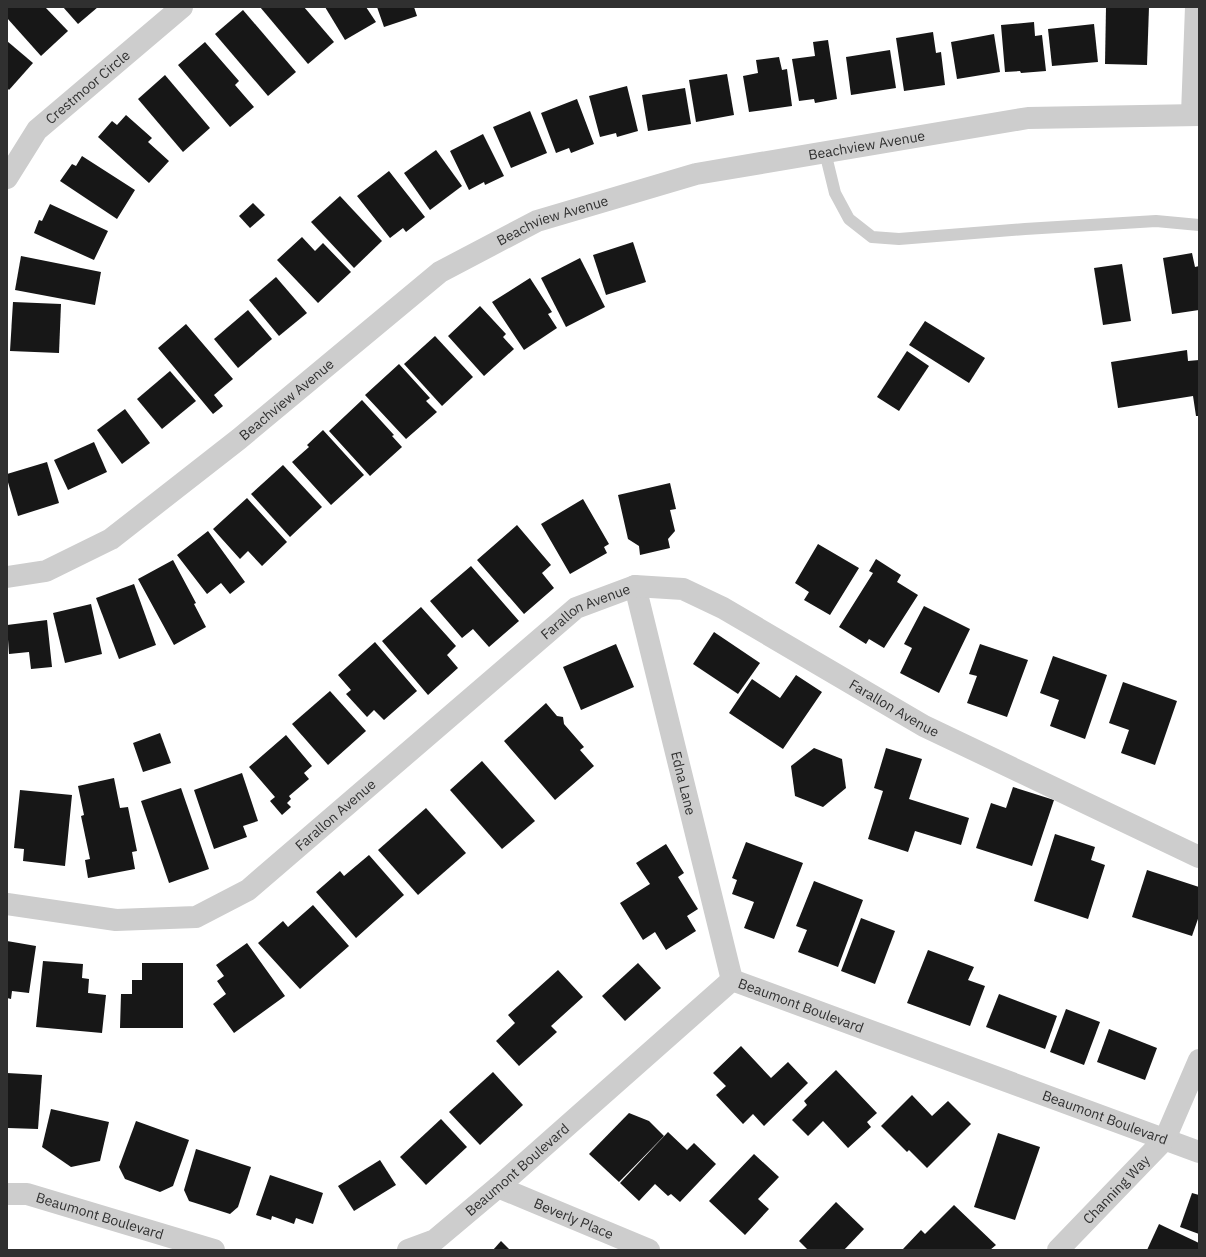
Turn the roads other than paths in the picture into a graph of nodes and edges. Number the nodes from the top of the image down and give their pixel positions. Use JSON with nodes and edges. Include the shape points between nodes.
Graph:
{"nodes":[{"id":1,"x":182,"y":7,"type":"edge"},
{"id":2,"x":1196,"y":7,"type":"edge"},
{"id":3,"x":1196,"y":115,"type":"edge"},
{"id":4,"x":825,"y":152,"type":"junction"},
{"id":5,"x":7,"y":178,"type":"edge"},
{"id":6,"x":1199,"y":225,"type":"edge"},
{"id":7,"x":7,"y":577,"type":"edge"},
{"id":8,"x":635,"y":586,"type":"junction"},
{"id":9,"x":1199,"y":858,"type":"edge"},
{"id":10,"x":7,"y":904,"type":"edge"},
{"id":11,"x":732,"y":980,"type":"junction"},
{"id":12,"x":1199,"y":1060,"type":"edge"},
{"id":13,"x":1165,"y":1138,"type":"junction"},
{"id":14,"x":1199,"y":1152,"type":"edge"},
{"id":15,"x":498,"y":1187,"type":"junction"},
{"id":16,"x":7,"y":1194,"type":"edge"},
{"id":17,"x":214,"y":1250,"type":"edge"},
{"id":18,"x":408,"y":1250,"type":"edge"},
{"id":19,"x":649,"y":1250,"type":"edge"},
{"id":20,"x":1058,"y":1250,"type":"edge"}],
"edges":[{"from":1,"to":5,"type":"street","name":"Crestmoor Circle","via":[[37,130]]},
{"from":2,"to":3,"type":"street"},
{"from":3,"to":4,"type":"street","name":"Beachview Avenue","via":[[1028,118]]},
{"from":4,"to":6,"type":"lane","via":[[835,193],[849,219],[872,237],[899,239],[1156,221]]},
{"from":4,"to":7,"type":"street","name":"Beachview Avenue","via":[[696,174],[537,221],[440,272],[239,439],[111,538],[46,571]]},
{"from":8,"to":9,"type":"street","name":"Farallon Avenue","via":[[683,588],[723,608],[924,726]]},
{"from":8,"to":10,"type":"street","name":"Farallon Avenue","via":[[576,608],[248,890],[196,917],[116,920]]},
{"from":8,"to":11,"type":"street","name":"Edna Lane"},
{"from":11,"to":13,"type":"street","name":"Beaumont Boulevard"},
{"from":11,"to":15,"type":"street","name":"Beaumont Boulevard"},
{"from":12,"to":13,"type":"street","name":"Channing Way"},
{"from":13,"to":14,"type":"street","name":"Beaumont Boulevard"},
{"from":13,"to":20,"type":"street","name":"Channing Way"},
{"from":15,"to":18,"type":"street","name":"Beaumont Boulevard","via":[[435,1240]]},
{"from":15,"to":19,"type":"street","name":"Beverly Place"},
{"from":16,"to":17,"type":"street","name":"Beaumont Boulevard","via":[[28,1194]]}]}
